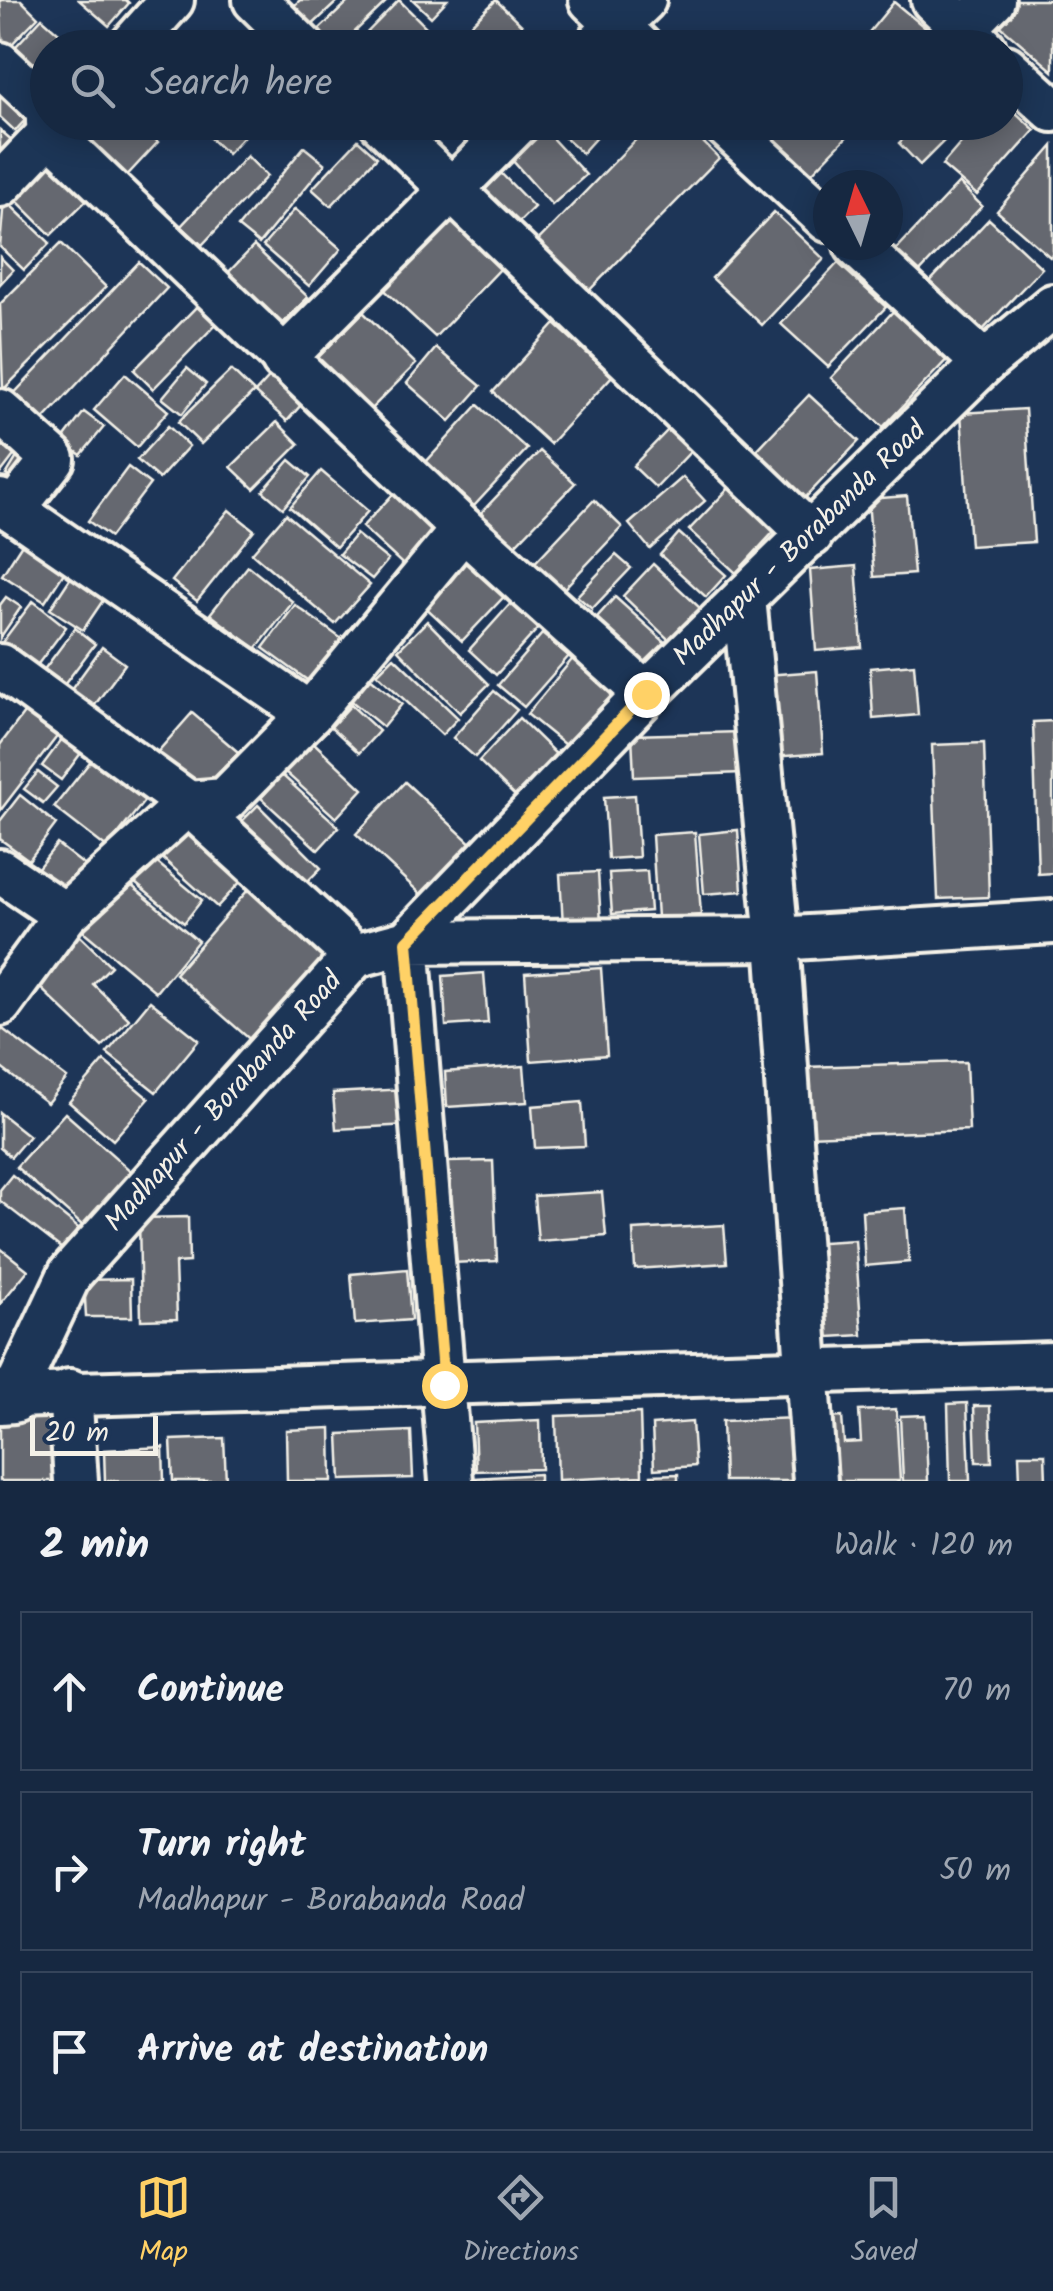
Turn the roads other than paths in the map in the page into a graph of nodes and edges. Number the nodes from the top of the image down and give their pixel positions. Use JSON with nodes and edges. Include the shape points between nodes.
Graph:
{"nodes":[{"id":1,"x":172,"y":0,"type":"edge"},
{"id":2,"x":255,"y":0,"type":"edge"},
{"id":3,"x":933,"y":0,"type":"edge"},
{"id":4,"x":981,"y":26,"type":"edge"},
{"id":5,"x":145,"y":30,"type":"edge"},
{"id":6,"x":286,"y":30,"type":"edge"},
{"id":7,"x":0,"y":64,"type":"edge"},
{"id":8,"x":1023,"y":83,"type":"edge"},
{"id":9,"x":30,"y":91,"type":"edge"},
{"id":10,"x":1053,"y":110,"type":"edge"},
{"id":11,"x":38,"y":140,"type":"edge"},
{"id":12,"x":67,"y":140,"type":"edge"},
{"id":13,"x":398,"y":140,"type":"edge"},
{"id":14,"x":501,"y":140,"type":"edge"},
{"id":15,"x":741,"y":140,"type":"edge"},
{"id":16,"x":0,"y":185,"type":"edge"},
{"id":17,"x":450,"y":191,"type":"junction"},
{"id":18,"x":813,"y":206,"type":"edge"},
{"id":19,"x":872,"y":260,"type":"edge"},
{"id":20,"x":1053,"y":306,"type":"edge"},
{"id":21,"x":284,"y":358,"type":"junction"},
{"id":22,"x":984,"y":363,"type":"junction"},
{"id":23,"x":0,"y":411,"type":"edge"},
{"id":24,"x":6,"y":505,"type":"edge"},
{"id":25,"x":463,"y":529,"type":"junction"},
{"id":26,"x":811,"y":536,"type":"junction"},
{"id":27,"x":744,"y":598,"type":"junction"},
{"id":28,"x":0,"y":666,"type":"edge"},
{"id":29,"x":646,"y":694,"type":"junction"},
{"id":30,"x":310,"y":714,"type":"junction"},
{"id":31,"x":188,"y":803,"type":"junction"},
{"id":32,"x":0,"y":872,"type":"edge"},
{"id":33,"x":65,"y":915,"type":"junction"},
{"id":34,"x":1053,"y":922,"type":"edge"},
{"id":35,"x":777,"y":939,"type":"junction"},
{"id":36,"x":407,"y":942,"type":"junction"},
{"id":37,"x":355,"y":956,"type":"junction"},
{"id":38,"x":0,"y":1004,"type":"edge"},
{"id":39,"x":1053,"y":1364,"type":"edge"},
{"id":40,"x":806,"y":1374,"type":"junction"},
{"id":41,"x":444,"y":1385,"type":"junction"},
{"id":42,"x":70,"y":1392,"type":"junction"},
{"id":43,"x":6,"y":1396,"type":"edge"},
{"id":44,"x":76,"y":1481,"type":"edge"},
{"id":45,"x":451,"y":1481,"type":"edge"},
{"id":46,"x":815,"y":1481,"type":"edge"}],
"edges":[{"from":1,"to":5,"type":"street"},
{"from":2,"to":6,"type":"street"},
{"from":3,"to":4,"type":"street"},
{"from":7,"to":9,"type":"street"},
{"from":8,"to":10,"type":"street"},
{"from":11,"to":16,"type":"street"},
{"from":12,"to":21,"type":"street"},
{"from":13,"to":17,"type":"street"},
{"from":14,"to":17,"type":"street"},
{"from":15,"to":18,"type":"street"},
{"from":17,"to":21,"type":"street"},
{"from":17,"to":26,"type":"street"},
{"from":19,"to":22,"type":"street"},
{"from":20,"to":22,"type":"street","name":"Madhapur - Borabanda Road"},
{"from":21,"to":25,"type":"street"},
{"from":22,"to":26,"type":"street","name":"Madhapur - Borabanda Road"},
{"from":23,"to":24,"type":"street","via":[[53,459]]},
{"from":24,"to":30,"type":"street"},
{"from":25,"to":29,"type":"street"},
{"from":25,"to":30,"type":"street"},
{"from":26,"to":27,"type":"street","name":"Madhapur - Borabanda Road"},
{"from":27,"to":29,"type":"street","name":"Madhapur - Borabanda Road"},
{"from":27,"to":35,"type":"street"},
{"from":28,"to":31,"type":"street"},
{"from":29,"to":36,"type":"street","name":"Madhapur - Borabanda Road"},
{"from":30,"to":31,"type":"street","via":[[225,800]]},
{"from":31,"to":33,"type":"street"},
{"from":31,"to":37,"type":"street"},
{"from":32,"to":33,"type":"street"},
{"from":33,"to":38,"type":"street"},
{"from":34,"to":35,"type":"street"},
{"from":35,"to":36,"type":"street"},
{"from":35,"to":40,"type":"street"},
{"from":36,"to":37,"type":"street","name":"Madhapur - Borabanda Road"},
{"from":36,"to":41,"type":"street"},
{"from":37,"to":43,"type":"street","name":"Madhapur - Borabanda Road","via":[[70,1274]]},
{"from":39,"to":40,"type":"street"},
{"from":40,"to":41,"type":"street"},
{"from":40,"to":46,"type":"street"},
{"from":41,"to":42,"type":"street"},
{"from":41,"to":45,"type":"street"},
{"from":42,"to":43,"type":"street"},
{"from":42,"to":44,"type":"street"}]}
